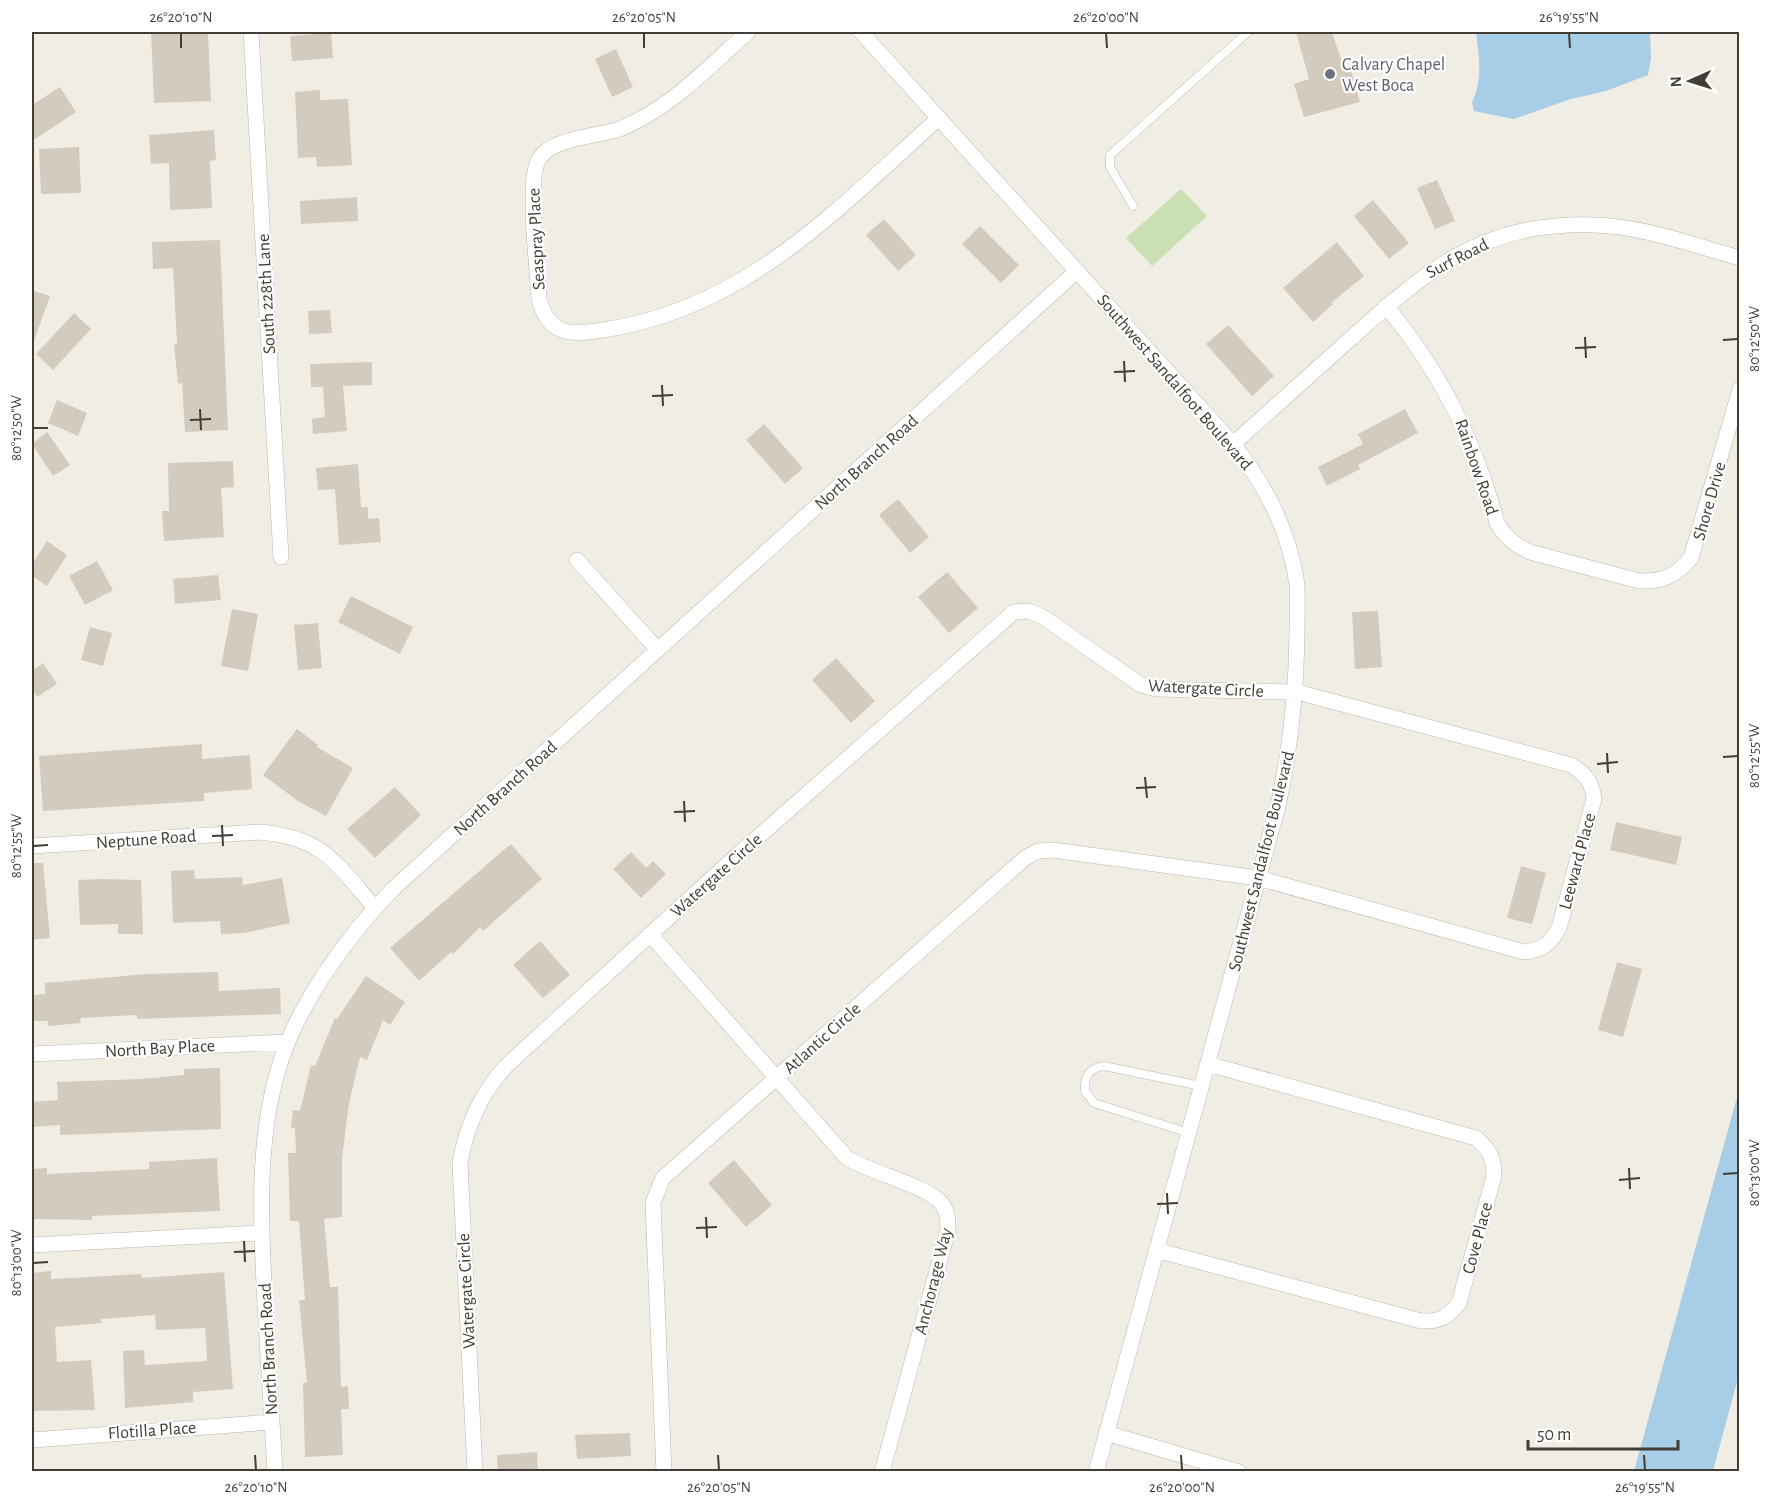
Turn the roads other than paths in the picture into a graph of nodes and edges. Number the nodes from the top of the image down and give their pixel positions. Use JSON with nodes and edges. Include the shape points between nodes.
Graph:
{"nodes":[{"id":1,"x":251,"y":32,"type":"edge"},
{"id":2,"x":748,"y":32,"type":"edge"},
{"id":3,"x":861,"y":32,"type":"edge"},
{"id":4,"x":1248,"y":32,"type":"edge"},
{"id":5,"x":939,"y":118,"type":"junction"},
{"id":6,"x":1133,"y":206,"type":"dead end"},
{"id":7,"x":1740,"y":258,"type":"edge"},
{"id":8,"x":1077,"y":271,"type":"junction"},
{"id":9,"x":1386,"y":306,"type":"junction"},
{"id":10,"x":1740,"y":388,"type":"edge"},
{"id":11,"x":1233,"y":444,"type":"junction"},
{"id":12,"x":282,"y":557,"type":"dead end"},
{"id":13,"x":577,"y":560,"type":"dead end"},
{"id":14,"x":1677,"y":573,"type":"joint"},
{"id":15,"x":658,"y":650,"type":"junction"},
{"id":16,"x":1297,"y":692,"type":"junction"},
{"id":17,"x":32,"y":846,"type":"edge"},
{"id":18,"x":1258,"y":878,"type":"junction"},
{"id":19,"x":375,"y":908,"type":"junction"},
{"id":20,"x":650,"y":934,"type":"junction"},
{"id":21,"x":288,"y":1042,"type":"junction"},
{"id":22,"x":32,"y":1054,"type":"edge"},
{"id":23,"x":1208,"y":1064,"type":"junction"},
{"id":24,"x":776,"y":1078,"type":"junction"},
{"id":25,"x":1201,"y":1086,"type":"junction"},
{"id":26,"x":1189,"y":1133,"type":"junction"},
{"id":27,"x":261,"y":1233,"type":"junction"},
{"id":28,"x":32,"y":1245,"type":"edge"},
{"id":29,"x":1156,"y":1250,"type":"junction"},
{"id":30,"x":272,"y":1422,"type":"junction"},
{"id":31,"x":1106,"y":1433,"type":"junction"},
{"id":32,"x":32,"y":1440,"type":"edge"},
{"id":33,"x":275,"y":1472,"type":"edge"},
{"id":34,"x":475,"y":1472,"type":"edge"},
{"id":35,"x":664,"y":1472,"type":"edge"},
{"id":36,"x":882,"y":1472,"type":"edge"},
{"id":37,"x":1096,"y":1472,"type":"edge"},
{"id":38,"x":1239,"y":1472,"type":"edge"}],
"edges":[{"from":1,"to":12,"type":"street","name":"South 228th Lane"},
{"from":2,"to":5,"type":"street","name":"Seaspray Place","via":[[678,95],[651,113],[608,133],[561,143],[547,149],[538,160],[533,180],[539,299],[543,314],[554,326],[579,334],[628,326],[686,309],[736,285],[804,239]]},
{"from":3,"to":5,"type":"street","name":"Southwest Sandalfoot Boulevard"},
{"from":4,"to":6,"type":"lane","via":[[1110,155],[1110,167]]},
{"from":5,"to":8,"type":"street","name":"Southwest Sandalfoot Boulevard"},
{"from":7,"to":9,"type":"street","name":"Surf Road","via":[[1613,226],[1559,225],[1507,235],[1457,254],[1427,272]]},
{"from":8,"to":11,"type":"street","name":"Southwest Sandalfoot Boulevard"},
{"from":8,"to":15,"type":"street","name":"North Branch Road"},
{"from":9,"to":11,"type":"street","name":"Surf Road"},
{"from":9,"to":14,"type":"street","name":"Rainbow Road","via":[[1415,341],[1457,410],[1504,535],[1530,552],[1639,581],[1654,582]]},
{"from":10,"to":14,"type":"street","name":"Shore Drive","via":[[1697,545]]},
{"from":11,"to":16,"type":"street","name":"Southwest Sandalfoot Boulevard","via":[[1255,472],[1286,533],[1298,605]]},
{"from":13,"to":15,"type":"street"},
{"from":15,"to":19,"type":"street","name":"North Branch Road"},
{"from":16,"to":18,"type":"street","name":"Southwest Sandalfoot Boulevard","via":[[1290,750]]},
{"from":16,"to":18,"type":"street","name":"Leeward Place","via":[[1570,765],[1587,778],[1594,799],[1559,928],[1552,941],[1539,950],[1524,952]]},
{"from":16,"to":20,"type":"street","name":"Watergate Circle","via":[[1156,689],[1142,685],[1043,617],[1029,611],[1014,612]]},
{"from":17,"to":19,"type":"street","name":"Neptune Road","via":[[259,832],[288,834],[328,855]]},
{"from":18,"to":23,"type":"street","name":"Southwest Sandalfoot Boulevard"},
{"from":18,"to":24,"type":"street","name":"Atlantic Circle","via":[[1038,851]]},
{"from":19,"to":21,"type":"street","name":"North Branch Road","via":[[336,958]]},
{"from":20,"to":24,"type":"street","name":"Anchorage Way"},
{"from":20,"to":34,"type":"street","name":"Watergate Circle","via":[[506,1066],[480,1098],[466,1133],[460,1163]]},
{"from":21,"to":22,"type":"street","name":"North Bay Place"},
{"from":21,"to":27,"type":"street","name":"North Branch Road","via":[[266,1120]]},
{"from":23,"to":25,"type":"street","name":"Southwest Sandalfoot Boulevard"},
{"from":23,"to":29,"type":"street","name":"Cove Place","via":[[1476,1138],[1488,1148],[1494,1161],[1494,1176],[1459,1303],[1450,1315],[1436,1322],[1421,1321]]},
{"from":24,"to":35,"type":"street","name":"Atlantic Circle","via":[[663,1178],[653,1203]]},
{"from":24,"to":36,"type":"street","name":"Anchorage Way","via":[[846,1157],[929,1194],[941,1203],[948,1216],[948,1230]]},
{"from":25,"to":26,"type":"street","name":"Southwest Sandalfoot Boulevard"},
{"from":25,"to":26,"type":"lane","via":[[1104,1066],[1095,1067],[1086,1078],[1085,1091],[1094,1103]]},
{"from":26,"to":29,"type":"street","name":"Southwest Sandalfoot Boulevard"},
{"from":27,"to":28,"type":"street"},
{"from":27,"to":30,"type":"street","name":"North Branch Road"},
{"from":29,"to":31,"type":"street","name":"Southwest Sandalfoot Boulevard"},
{"from":30,"to":32,"type":"street","name":"Flotilla Place"},
{"from":30,"to":33,"type":"street","name":"North Branch Road"},
{"from":31,"to":37,"type":"street","name":"Southwest Sandalfoot Boulevard"},
{"from":31,"to":38,"type":"street"}]}
